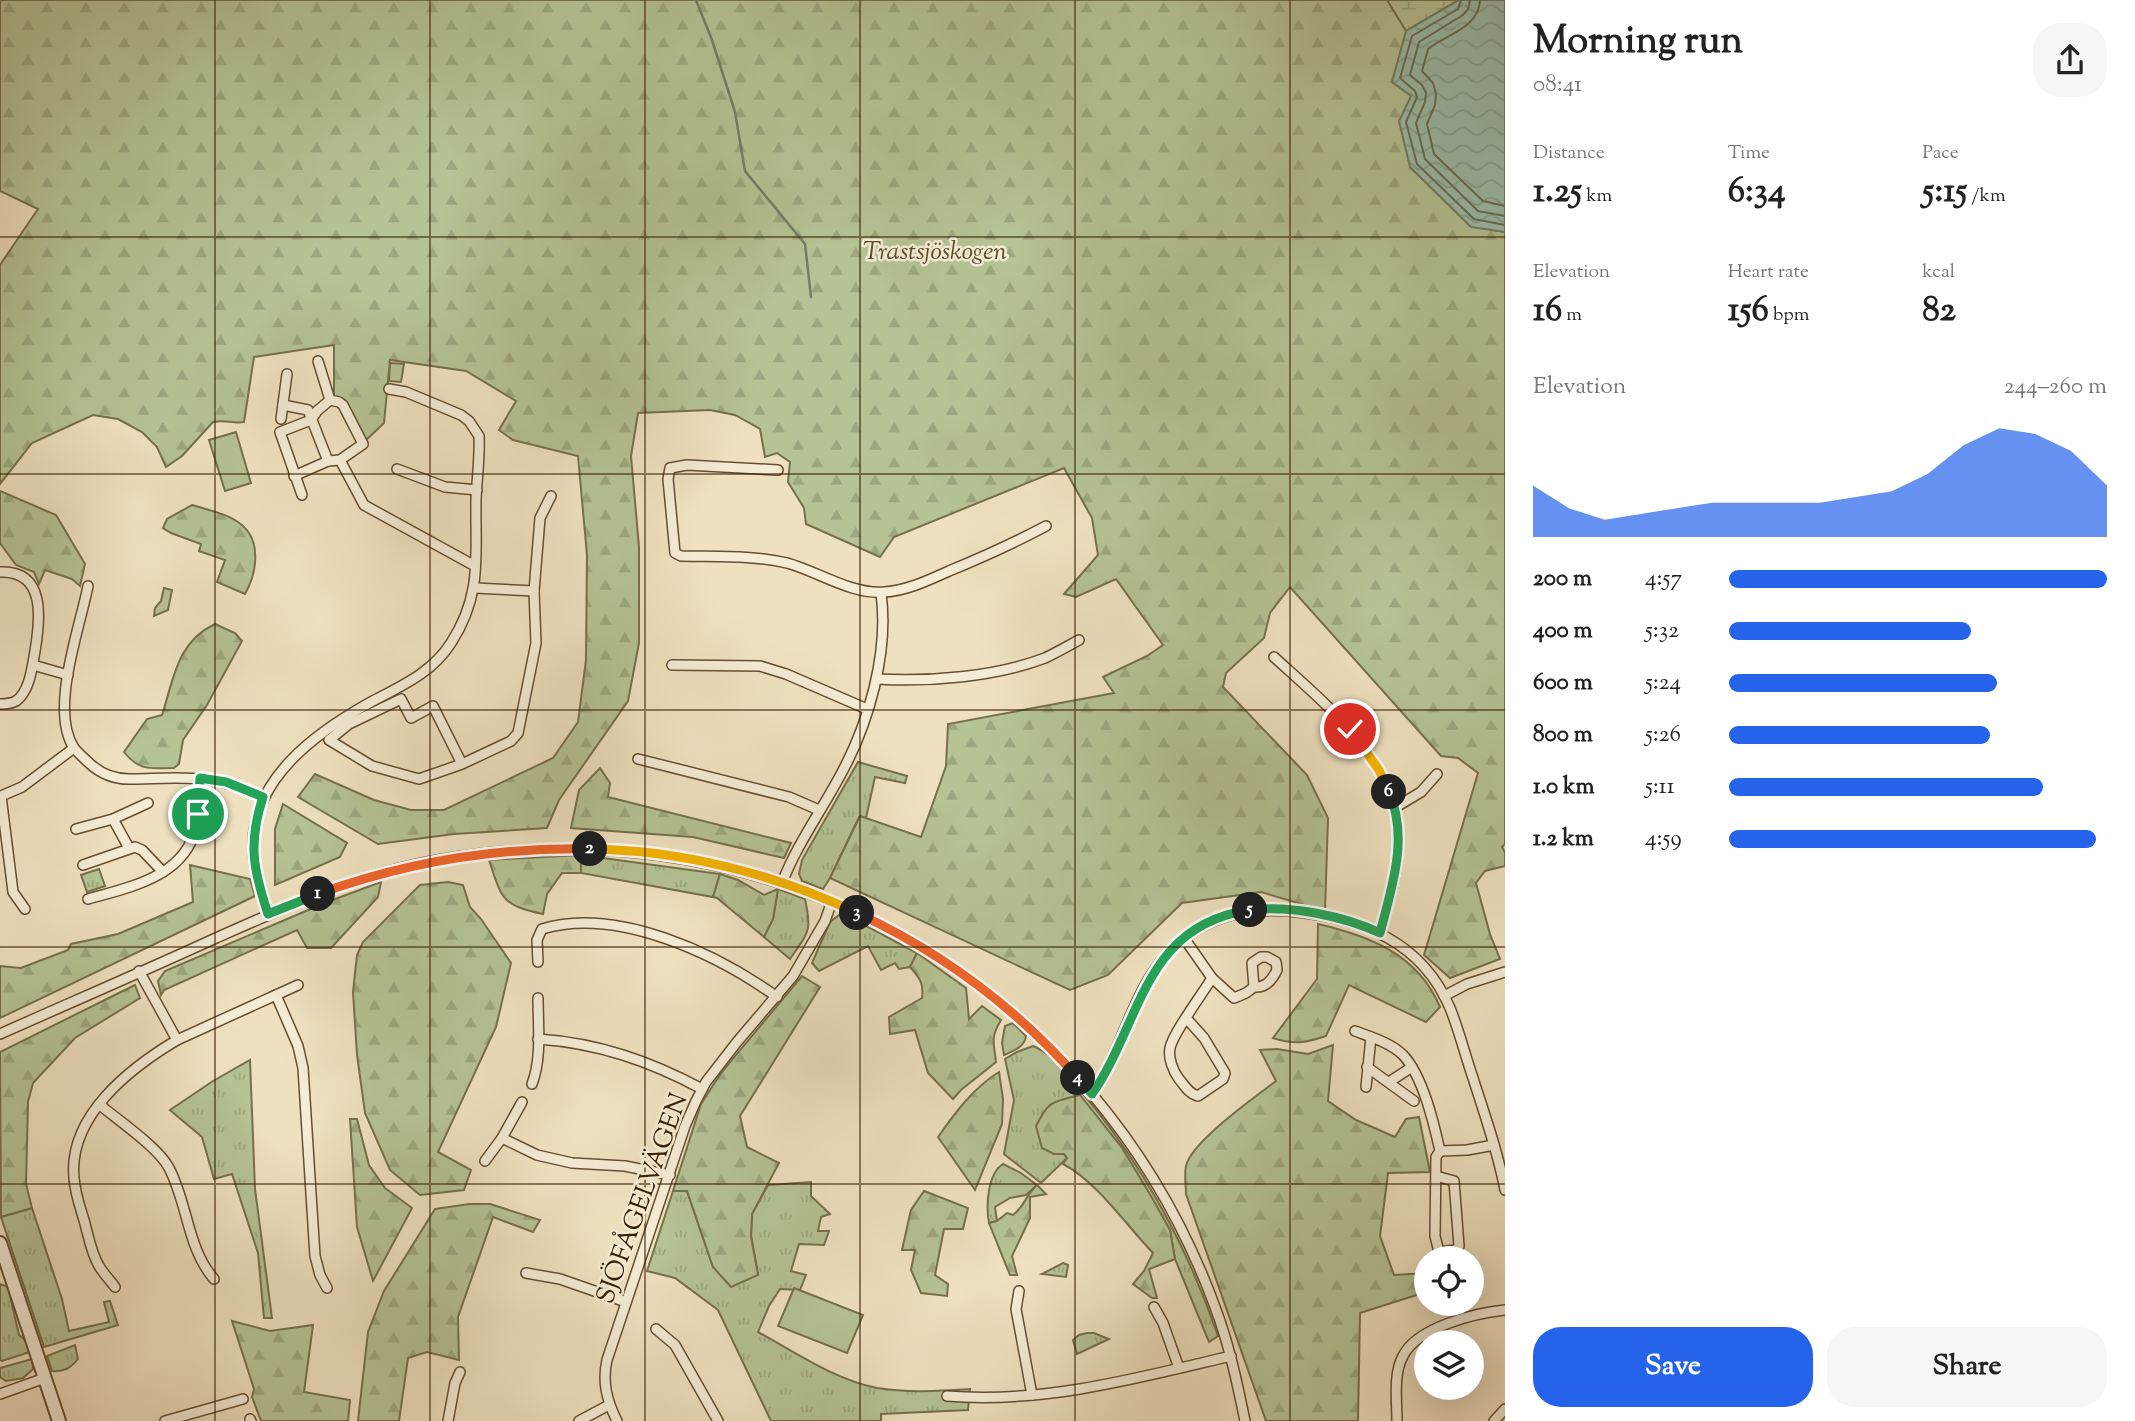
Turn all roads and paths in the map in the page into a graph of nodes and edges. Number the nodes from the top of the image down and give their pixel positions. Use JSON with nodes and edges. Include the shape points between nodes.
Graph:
{"nodes":[{"id":1,"x":318,"y":361,"type":"dead end"},
{"id":2,"x":287,"y":374,"type":"dead end"},
{"id":3,"x":389,"y":389,"type":"dead end"},
{"id":4,"x":330,"y":401,"type":"junction"},
{"id":5,"x":283,"y":405,"type":"junction"},
{"id":6,"x":281,"y":419,"type":"dead end"},
{"id":7,"x":311,"y":420,"type":"junction"},
{"id":8,"x":341,"y":460,"type":"junction"},
{"id":9,"x":328,"y":461,"type":"junction"},
{"id":10,"x":397,"y":469,"type":"dead end"},
{"id":11,"x":778,"y":470,"type":"dead end"},
{"id":12,"x":294,"y":476,"type":"junction"},
{"id":13,"x":477,"y":490,"type":"junction"},
{"id":14,"x":302,"y":495,"type":"dead end"},
{"id":15,"x":551,"y":496,"type":"dead end"},
{"id":16,"x":1046,"y":526,"type":"dead end"},
{"id":17,"x":475,"y":566,"type":"junction"},
{"id":18,"x":0,"y":572,"type":"edge"},
{"id":19,"x":88,"y":586,"type":"dead end"},
{"id":20,"x":475,"y":588,"type":"junction"},
{"id":21,"x":534,"y":591,"type":"junction"},
{"id":22,"x":881,"y":593,"type":"junction"},
{"id":23,"x":1079,"y":640,"type":"dead end"},
{"id":24,"x":1274,"y":657,"type":"dead end"},
{"id":25,"x":672,"y":664,"type":"dead end"},
{"id":26,"x":33,"y":665,"type":"junction"},
{"id":27,"x":68,"y":676,"type":"junction"},
{"id":28,"x":877,"y":680,"type":"junction"},
{"id":29,"x":0,"y":704,"type":"edge"},
{"id":30,"x":867,"y":709,"type":"junction"},
{"id":31,"x":74,"y":748,"type":"junction"},
{"id":32,"x":638,"y":759,"type":"dead end"},
{"id":33,"x":462,"y":764,"type":"junction"},
{"id":34,"x":1437,"y":774,"type":"dead end"},
{"id":35,"x":200,"y":778,"type":"junction"},
{"id":36,"x":1,"y":796,"type":"edge"},
{"id":37,"x":263,"y":797,"type":"junction"},
{"id":38,"x":148,"y":803,"type":"dead end"},
{"id":39,"x":1396,"y":807,"type":"junction"},
{"id":40,"x":819,"y":810,"type":"junction"},
{"id":41,"x":113,"y":819,"type":"junction"},
{"id":42,"x":76,"y":829,"type":"dead end"},
{"id":43,"x":129,"y":848,"type":"junction"},
{"id":44,"x":83,"y":865,"type":"dead end"},
{"id":45,"x":163,"y":872,"type":"junction"},
{"id":46,"x":782,"y":883,"type":"junction"},
{"id":47,"x":88,"y":899,"type":"dead end"},
{"id":48,"x":832,"y":901,"type":"junction"},
{"id":49,"x":25,"y":909,"type":"dead end"},
{"id":50,"x":268,"y":914,"type":"junction"},
{"id":51,"x":1380,"y":933,"type":"junction"},
{"id":52,"x":1184,"y":938,"type":"junction"},
{"id":53,"x":538,"y":962,"type":"dead end"},
{"id":54,"x":139,"y":971,"type":"junction"},
{"id":55,"x":1505,"y":972,"type":"edge"},
{"id":56,"x":1212,"y":978,"type":"junction"},
{"id":57,"x":298,"y":985,"type":"dead end"},
{"id":58,"x":1254,"y":987,"type":"dead end"},
{"id":59,"x":276,"y":995,"type":"junction"},
{"id":60,"x":1444,"y":996,"type":"junction"},
{"id":61,"x":777,"y":997,"type":"junction"},
{"id":62,"x":538,"y":998,"type":"dead end"},
{"id":63,"x":1187,"y":1019,"type":"junction"},
{"id":64,"x":1355,"y":1031,"type":"dead end"},
{"id":65,"x":0,"y":1034,"type":"edge"},
{"id":66,"x":1371,"y":1037,"type":"junction"},
{"id":67,"x":538,"y":1039,"type":"junction"},
{"id":68,"x":177,"y":1040,"type":"junction"},
{"id":69,"x":1367,"y":1067,"type":"junction"},
{"id":70,"x":1412,"y":1067,"type":"junction"},
{"id":71,"x":1389,"y":1082,"type":"junction"},
{"id":72,"x":532,"y":1084,"type":"dead end"},
{"id":73,"x":1366,"y":1087,"type":"dead end"},
{"id":74,"x":702,"y":1089,"type":"junction"},
{"id":75,"x":1092,"y":1094,"type":"junction"},
{"id":76,"x":1414,"y":1101,"type":"dead end"},
{"id":77,"x":522,"y":1102,"type":"dead end"},
{"id":78,"x":100,"y":1105,"type":"junction"},
{"id":79,"x":502,"y":1138,"type":"junction"},
{"id":80,"x":1494,"y":1144,"type":"junction"},
{"id":81,"x":1440,"y":1151,"type":"junction"},
{"id":82,"x":485,"y":1161,"type":"dead end"},
{"id":83,"x":1503,"y":1168,"type":"edge"},
{"id":84,"x":670,"y":1175,"type":"junction"},
{"id":85,"x":1436,"y":1176,"type":"junction"},
{"id":86,"x":1505,"y":1191,"type":"edge"},
{"id":87,"x":0,"y":1243,"type":"edge"},
{"id":88,"x":1437,"y":1246,"type":"edge"},
{"id":89,"x":1459,"y":1246,"type":"edge"},
{"id":90,"x":526,"y":1273,"type":"dead end"},
{"id":91,"x":214,"y":1279,"type":"dead end"},
{"id":92,"x":115,"y":1287,"type":"dead end"},
{"id":93,"x":327,"y":1288,"type":"dead end"},
{"id":94,"x":1019,"y":1291,"type":"dead end"},
{"id":95,"x":626,"y":1302,"type":"junction"},
{"id":96,"x":1154,"y":1307,"type":"dead end"},
{"id":97,"x":1505,"y":1310,"type":"edge"},
{"id":98,"x":656,"y":1329,"type":"dead end"},
{"id":99,"x":1231,"y":1356,"type":"junction"},
{"id":100,"x":1179,"y":1368,"type":"junction"},
{"id":101,"x":460,"y":1372,"type":"dead end"},
{"id":102,"x":45,"y":1378,"type":"junction"},
{"id":103,"x":0,"y":1394,"type":"edge"},
{"id":104,"x":1032,"y":1395,"type":"junction"},
{"id":105,"x":947,"y":1396,"type":"dead end"},
{"id":106,"x":243,"y":1399,"type":"dead end"},
{"id":107,"x":609,"y":1405,"type":"junction"},
{"id":108,"x":1505,"y":1409,"type":"edge"},
{"id":109,"x":59,"y":1421,"type":"edge"},
{"id":110,"x":165,"y":1421,"type":"edge"},
{"id":111,"x":449,"y":1421,"type":"edge"},
{"id":112,"x":579,"y":1421,"type":"edge"},
{"id":113,"x":617,"y":1421,"type":"edge"},
{"id":114,"x":719,"y":1421,"type":"edge"},
{"id":115,"x":1245,"y":1421,"type":"edge"},
{"id":116,"x":1397,"y":1421,"type":"edge"},
{"id":117,"x":1494,"y":1421,"type":"edge"}],
"edges":[{"from":1,"to":4,"type":"street"},
{"from":2,"to":5,"type":"street"},
{"from":3,"to":13,"type":"street","via":[[406,392],[468,421],[479,436]]},
{"from":4,"to":7,"type":"street"},
{"from":4,"to":8,"type":"street","via":[[343,405],[363,444]]},
{"from":5,"to":6,"type":"street"},
{"from":5,"to":7,"type":"street","via":[[308,410]]},
{"from":7,"to":9,"type":"street"},
{"from":7,"to":12,"type":"street","via":[[280,432]]},
{"from":8,"to":9,"type":"street"},
{"from":8,"to":17,"type":"street","via":[[364,505]]},
{"from":9,"to":12,"type":"street"},
{"from":10,"to":13,"type":"street","via":[[445,487]]},
{"from":11,"to":22,"type":"street","via":[[672,466],[668,479],[675,553],[786,563]]},
{"from":12,"to":14,"type":"street"},
{"from":13,"to":17,"type":"street"},
{"from":15,"to":21,"type":"street","via":[[540,518]]},
{"from":16,"to":22,"type":"street","via":[[968,564]]},
{"from":17,"to":20,"type":"street"},
{"from":18,"to":26,"type":"street","via":[[26,580],[34,590],[39,628]]},
{"from":19,"to":27,"type":"street"},
{"from":20,"to":21,"type":"street"},
{"from":20,"to":37,"type":"street","via":[[453,641],[431,666],[323,732],[287,764]]},
{"from":21,"to":33,"type":"street","via":[[536,643],[518,733],[511,741]]},
{"from":22,"to":28,"type":"street"},
{"from":23,"to":28,"type":"street","via":[[1045,658],[1004,669]]},
{"from":24,"to":39,"type":"street","via":[[1350,729],[1379,770]]},
{"from":25,"to":30,"type":"street","via":[[760,666]]},
{"from":26,"to":27,"type":"street"},
{"from":26,"to":29,"type":"street","via":[[23,693],[16,701]]},
{"from":27,"to":31,"type":"street","via":[[64,714]]},
{"from":28,"to":30,"type":"street"},
{"from":30,"to":40,"type":"street","via":[[850,755]]},
{"from":31,"to":35,"type":"street","via":[[97,769],[116,778]]},
{"from":31,"to":36,"type":"street","via":[[22,787]]},
{"from":32,"to":40,"type":"street","via":[[789,797]]},
{"from":33,"to":33,"type":"street","via":[[419,779],[372,766],[329,740],[349,724],[401,699],[411,718],[433,706]]},
{"from":34,"to":39,"type":"street","via":[[1421,792]]},
{"from":35,"to":37,"type":"street","via":[[226,782]]},
{"from":35,"to":45,"type":"street","via":[[195,830],[177,864]]},
{"from":36,"to":49,"type":"street","via":[[13,892]]},
{"from":37,"to":50,"type":"street","via":[[253,850]]},
{"from":38,"to":41,"type":"street"},
{"from":39,"to":51,"type":"street","via":[[1397,867]]},
{"from":40,"to":46,"type":"street"},
{"from":41,"to":42,"type":"street"},
{"from":41,"to":43,"type":"street"},
{"from":43,"to":44,"type":"street"},
{"from":43,"to":45,"type":"street","via":[[142,850]]},
{"from":45,"to":47,"type":"street","via":[[141,884]]},
{"from":46,"to":48,"type":"street"},
{"from":46,"to":50,"type":"street","via":[[654,854],[525,849],[396,869]]},
{"from":48,"to":61,"type":"street","name":"SJÖFÅGELVÄGEN","via":[[825,921]]},
{"from":48,"to":75,"type":"street","via":[[908,940],[985,991],[1041,1039]]},
{"from":50,"to":54,"type":"street"},
{"from":51,"to":52,"type":"street","via":[[1341,918],[1273,909],[1219,918]]},
{"from":51,"to":60,"type":"street","via":[[1414,958]]},
{"from":52,"to":56,"type":"street"},
{"from":52,"to":75,"type":"street","via":[[1152,973]]},
{"from":53,"to":61,"type":"street","via":[[537,940],[542,929],[563,924],[610,926],[660,937],[722,962]]},
{"from":54,"to":65,"type":"street"},
{"from":54,"to":68,"type":"street"},
{"from":55,"to":60,"type":"street"},
{"from":56,"to":58,"type":"street","via":[[1234,998]]},
{"from":56,"to":63,"type":"street"},
{"from":57,"to":59,"type":"street"},
{"from":59,"to":68,"type":"street"},
{"from":59,"to":93,"type":"street","via":[[303,1068],[315,1256]]},
{"from":60,"to":80,"type":"street"},
{"from":61,"to":74,"type":"street","name":"SJÖFÅGELVÄGEN"},
{"from":62,"to":67,"type":"street"},
{"from":63,"to":63,"type":"street","via":[[1173,1040],[1170,1055],[1176,1074],[1191,1094],[1198,1096],[1225,1073]]},
{"from":64,"to":66,"type":"street"},
{"from":66,"to":69,"type":"street"},
{"from":66,"to":70,"type":"street","via":[[1397,1050]]},
{"from":67,"to":72,"type":"street"},
{"from":67,"to":74,"type":"street","via":[[583,1043],[624,1054]]},
{"from":68,"to":78,"type":"street","via":[[131,1072]]},
{"from":69,"to":71,"type":"street"},
{"from":69,"to":73,"type":"street"},
{"from":70,"to":71,"type":"street"},
{"from":70,"to":81,"type":"street"},
{"from":71,"to":76,"type":"street"},
{"from":74,"to":84,"type":"street","name":"SJÖFÅGELVÄGEN"},
{"from":75,"to":99,"type":"street","via":[[1135,1150],[1180,1226]]},
{"from":77,"to":79,"type":"street"},
{"from":78,"to":91,"type":"street","via":[[169,1168],[198,1255]]},
{"from":78,"to":92,"type":"street","via":[[80,1139],[74,1178],[98,1265]]},
{"from":79,"to":82,"type":"street"},
{"from":79,"to":84,"type":"street","via":[[537,1155],[572,1163]]},
{"from":80,"to":81,"type":"street"},
{"from":80,"to":83,"type":"street"},
{"from":81,"to":85,"type":"street"},
{"from":83,"to":86,"type":"street"},
{"from":84,"to":95,"type":"street","name":"SJÖFÅGELVÄGEN"},
{"from":85,"to":88,"type":"street"},
{"from":85,"to":89,"type":"street","via":[[1454,1181]]},
{"from":87,"to":102,"type":"street"},
{"from":90,"to":95,"type":"street","via":[[548,1275]]},
{"from":94,"to":104,"type":"street","via":[[1016,1309]]},
{"from":95,"to":107,"type":"street","name":"SJÖFÅGELVÄGEN","via":[[605,1368]]},
{"from":96,"to":100,"type":"street"},
{"from":97,"to":116,"type":"street","via":[[1450,1322],[1406,1351],[1397,1377]]},
{"from":98,"to":114,"type":"street","via":[[675,1345]]},
{"from":99,"to":100,"type":"street"},
{"from":99,"to":115,"type":"street"},
{"from":100,"to":104,"type":"street"},
{"from":101,"to":111,"type":"street"},
{"from":102,"to":103,"type":"street"},
{"from":102,"to":109,"type":"street"},
{"from":104,"to":105,"type":"street"},
{"from":106,"to":110,"type":"street"},
{"from":107,"to":112,"type":"street"},
{"from":107,"to":113,"type":"street","name":"SJÖFÅGELVÄGEN"},
{"from":108,"to":117,"type":"street"}]}
